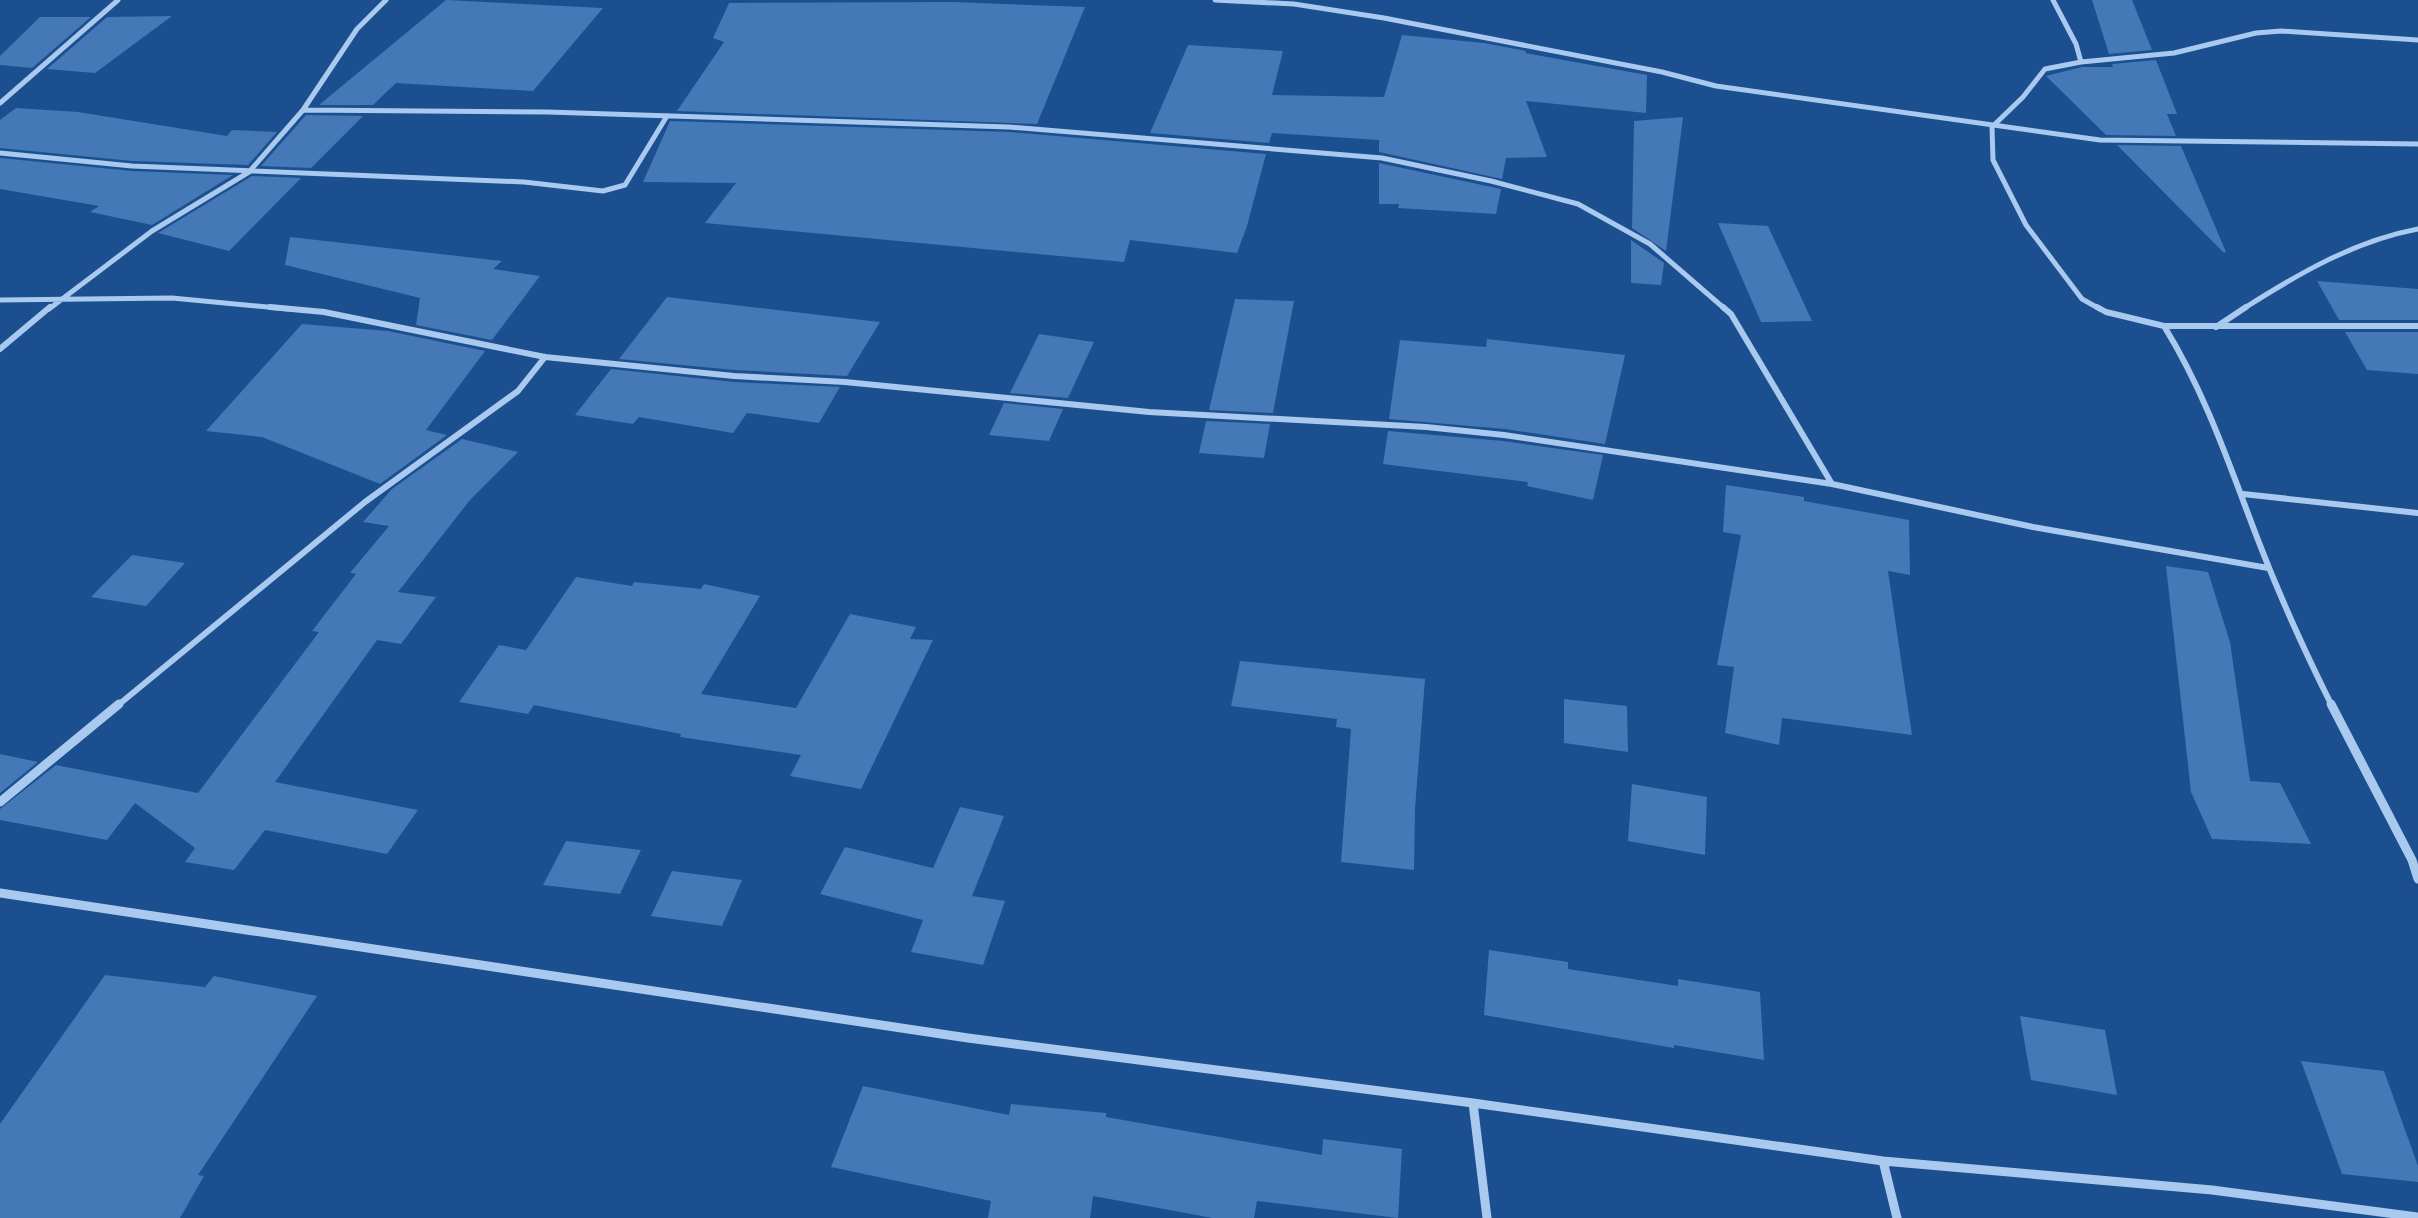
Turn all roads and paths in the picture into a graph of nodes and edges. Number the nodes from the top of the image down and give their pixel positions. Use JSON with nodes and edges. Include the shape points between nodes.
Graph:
{"nodes":[{"id":1,"x":118,"y":0,"type":"edge"},
{"id":2,"x":386,"y":0,"type":"edge"},
{"id":3,"x":1214,"y":0,"type":"edge"},
{"id":4,"x":2053,"y":0,"type":"edge"},
{"id":5,"x":2418,"y":40,"type":"edge"},
{"id":6,"x":2081,"y":62,"type":"junction"},
{"id":7,"x":0,"y":103,"type":"edge"},
{"id":8,"x":303,"y":110,"type":"junction"},
{"id":9,"x":667,"y":116,"type":"junction"},
{"id":10,"x":1992,"y":127,"type":"junction"},
{"id":11,"x":2418,"y":144,"type":"edge"},
{"id":12,"x":0,"y":153,"type":"edge"},
{"id":13,"x":249,"y":172,"type":"junction"},
{"id":14,"x":2418,"y":229,"type":"edge"},
{"id":15,"x":0,"y":300,"type":"edge"},
{"id":16,"x":57,"y":301,"type":"junction"},
{"id":17,"x":2164,"y":326,"type":"junction"},
{"id":18,"x":2418,"y":326,"type":"edge"},
{"id":19,"x":2216,"y":327,"type":"junction"},
{"id":20,"x":0,"y":349,"type":"edge"},
{"id":21,"x":545,"y":357,"type":"junction"},
{"id":22,"x":1832,"y":484,"type":"junction"},
{"id":23,"x":2243,"y":494,"type":"junction"},
{"id":24,"x":2418,"y":513,"type":"edge"},
{"id":25,"x":2268,"y":568,"type":"junction"},
{"id":26,"x":0,"y":802,"type":"edge"},
{"id":27,"x":2418,"y":879,"type":"edge"},
{"id":28,"x":0,"y":893,"type":"edge"},
{"id":29,"x":1473,"y":1103,"type":"junction"},
{"id":30,"x":1883,"y":1161,"type":"junction"},
{"id":31,"x":2418,"y":1217,"type":"edge"},
{"id":32,"x":1487,"y":1218,"type":"edge"},
{"id":33,"x":1897,"y":1218,"type":"edge"}],
"edges":[{"from":1,"to":7,"type":"street"},
{"from":2,"to":8,"type":"street","via":[[357,29]]},
{"from":3,"to":10,"type":"street","via":[[1294,4],[1371,16],[1716,86]]},
{"from":4,"to":6,"type":"street"},
{"from":5,"to":6,"type":"street","via":[[2281,31],[2174,53]]},
{"from":6,"to":10,"type":"street","via":[[2045,69]]},
{"from":8,"to":9,"type":"street"},
{"from":8,"to":13,"type":"street"},
{"from":9,"to":13,"type":"street","via":[[625,185],[603,191],[524,182]]},
{"from":9,"to":22,"type":"street","via":[[1009,127],[1382,158],[1578,204],[1650,244],[1731,314]]},
{"from":10,"to":11,"type":"street","via":[[2100,140]]},
{"from":10,"to":17,"type":"street","via":[[1993,160],[2026,225],[2082,299],[2106,312]]},
{"from":12,"to":13,"type":"street"},
{"from":13,"to":16,"type":"street","via":[[152,231]]},
{"from":14,"to":19,"type":"street","via":[[2382,235],[2264,294]]},
{"from":15,"to":16,"type":"street"},
{"from":16,"to":20,"type":"street"},
{"from":16,"to":21,"type":"street","via":[[172,299],[324,312]]},
{"from":17,"to":19,"type":"street"},
{"from":17,"to":23,"type":"street","via":[[2186,357]]},
{"from":18,"to":19,"type":"street"},
{"from":21,"to":22,"type":"street","via":[[1149,412],[1426,426]]},
{"from":21,"to":26,"type":"street","via":[[518,391],[303,551]]},
{"from":22,"to":25,"type":"street","via":[[2033,527]]},
{"from":23,"to":24,"type":"street"},
{"from":23,"to":25,"type":"street"},
{"from":25,"to":27,"type":"street","via":[[2331,708]]},
{"from":28,"to":29,"type":"street","via":[[968,1038]]},
{"from":29,"to":30,"type":"street"},
{"from":29,"to":32,"type":"street"},
{"from":30,"to":31,"type":"street","via":[[2212,1190]]},
{"from":30,"to":33,"type":"street"}]}
